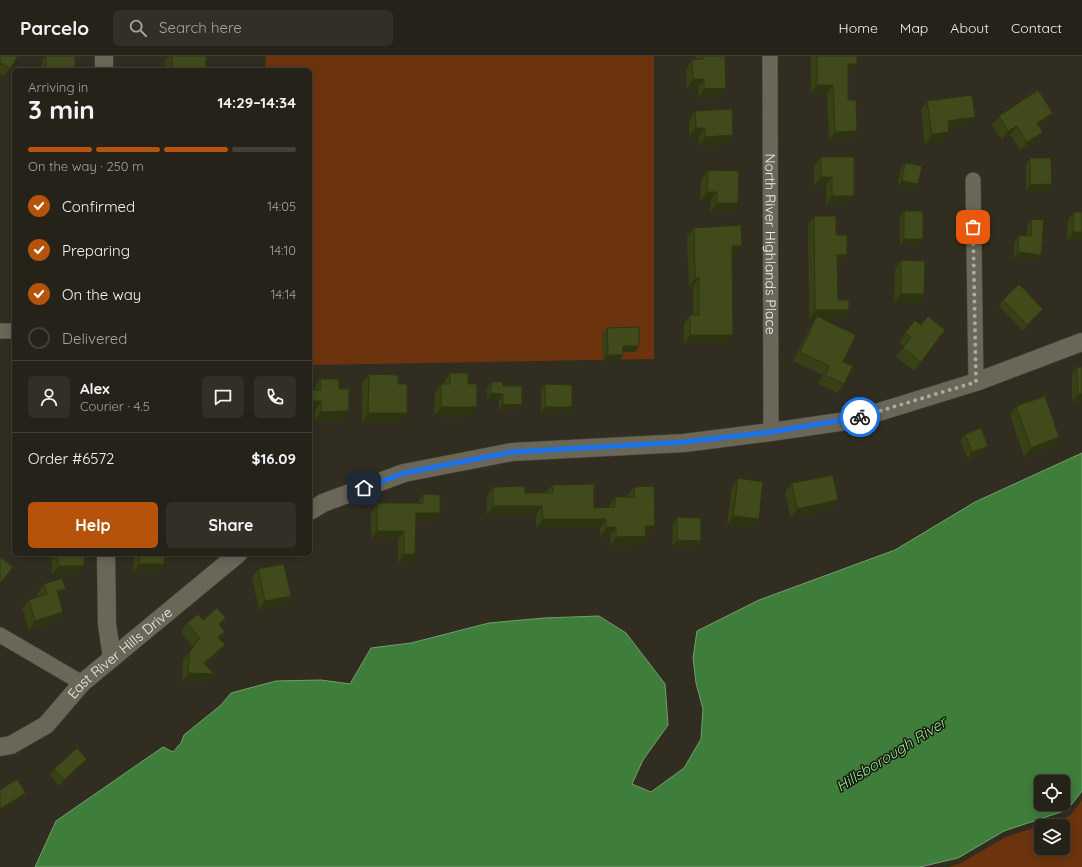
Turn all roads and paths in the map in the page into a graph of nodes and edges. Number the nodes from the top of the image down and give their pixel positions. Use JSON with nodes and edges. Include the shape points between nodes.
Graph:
{"nodes":[{"id":1,"x":104,"y":56,"type":"edge"},
{"id":2,"x":770,"y":56,"type":"edge"},
{"id":3,"x":104,"y":68,"type":"edge"},
{"id":4,"x":972,"y":180,"type":"dead end"},
{"id":5,"x":0,"y":331,"type":"edge"},
{"id":6,"x":12,"y":331,"type":"edge"},
{"id":7,"x":1082,"y":342,"type":"edge"},
{"id":8,"x":976,"y":382,"type":"junction"},
{"id":9,"x":771,"y":432,"type":"junction"},
{"id":10,"x":312,"y":510,"type":"edge"},
{"id":11,"x":106,"y":556,"type":"edge"},
{"id":12,"x":236,"y":556,"type":"edge"},
{"id":13,"x":0,"y":635,"type":"edge"},
{"id":14,"x":112,"y":658,"type":"junction"},
{"id":15,"x":82,"y":683,"type":"junction"},
{"id":16,"x":0,"y":747,"type":"edge"}],
"edges":[{"from":1,"to":3,"type":"street"},
{"from":2,"to":9,"type":"street","name":"North River Highlands Place"},
{"from":4,"to":8,"type":"street"},
{"from":5,"to":6,"type":"street"},
{"from":7,"to":8,"type":"street"},
{"from":8,"to":9,"type":"street","via":[[852,420]]},
{"from":9,"to":10,"type":"street","via":[[684,442],[512,452],[404,473],[322,503]]},
{"from":11,"to":14,"type":"street","via":[[107,624]]},
{"from":12,"to":14,"type":"street","name":"East River Hills Drive"},
{"from":13,"to":15,"type":"street"},
{"from":14,"to":15,"type":"street","name":"East River Hills Drive"},
{"from":15,"to":16,"type":"street","name":"East River Hills Drive","via":[[46,725],[11,745]]}]}
